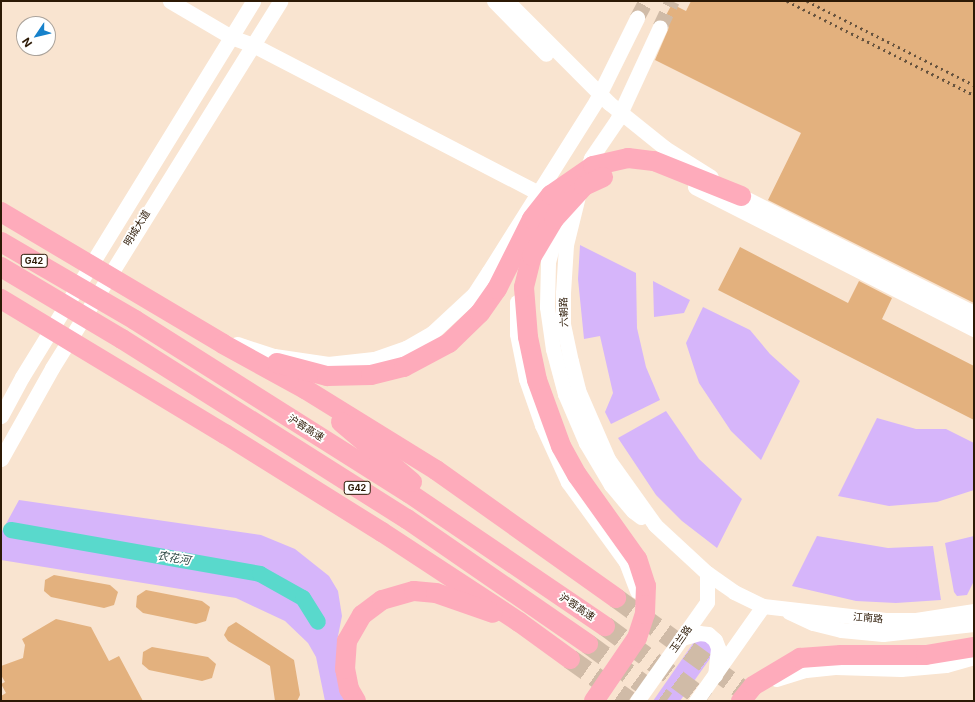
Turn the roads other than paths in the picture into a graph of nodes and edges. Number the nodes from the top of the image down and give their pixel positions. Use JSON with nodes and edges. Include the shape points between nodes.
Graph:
{"nodes":[{"id":1,"x":170,"y":1,"type":"edge"},
{"id":2,"x":253,"y":1,"type":"edge"},
{"id":3,"x":280,"y":1,"type":"edge"},
{"id":4,"x":494,"y":1,"type":"edge"},
{"id":5,"x":507,"y":1,"type":"edge"},
{"id":6,"x":637,"y":18,"type":"tunnel mouth"},
{"id":7,"x":660,"y":27,"type":"tunnel mouth"},
{"id":8,"x":231,"y":37,"type":"junction"},
{"id":9,"x":253,"y":45,"type":"junction"},
{"id":10,"x":596,"y":101,"type":"junction"},
{"id":11,"x":617,"y":120,"type":"junction"},
{"id":12,"x":591,"y":158,"type":"junction"},
{"id":13,"x":661,"y":163,"type":"junction"},
{"id":14,"x":604,"y":176,"type":"junction"},
{"id":15,"x":695,"y":187,"type":"junction"},
{"id":16,"x":537,"y":192,"type":"junction"},
{"id":17,"x":740,"y":196,"type":"junction"},
{"id":18,"x":571,"y":198,"type":"junction"},
{"id":19,"x":1,"y":209,"type":"edge"},
{"id":20,"x":1,"y":212,"type":"edge"},
{"id":21,"x":31,"y":229,"type":"junction"},
{"id":22,"x":1,"y":242,"type":"edge"},
{"id":23,"x":1,"y":267,"type":"edge"},
{"id":24,"x":1,"y":299,"type":"edge"},
{"id":25,"x":150,"y":300,"type":"junction"},
{"id":26,"x":974,"y":313,"type":"edge"},
{"id":27,"x":974,"y":329,"type":"edge"},
{"id":28,"x":237,"y":344,"type":"junction"},
{"id":29,"x":305,"y":389,"type":"junction"},
{"id":30,"x":1,"y":416,"type":"edge"},
{"id":31,"x":1,"y":459,"type":"edge"},
{"id":32,"x":654,"y":525,"type":"junction"},
{"id":33,"x":468,"y":531,"type":"junction"},
{"id":34,"x":708,"y":573,"type":"junction"},
{"id":35,"x":616,"y":598,"type":"tunnel mouth"},
{"id":36,"x":763,"y":606,"type":"junction"},
{"id":37,"x":780,"y":608,"type":"junction"},
{"id":38,"x":974,"y":611,"type":"edge"},
{"id":39,"x":519,"y":622,"type":"junction"},
{"id":40,"x":974,"y":624,"type":"edge"},
{"id":41,"x":605,"y":626,"type":"tunnel mouth"},
{"id":42,"x":682,"y":638,"type":"junction"},
{"id":43,"x":588,"y":644,"type":"tunnel mouth"},
{"id":44,"x":974,"y":647,"type":"edge"},
{"id":45,"x":974,"y":657,"type":"edge"},
{"id":46,"x":570,"y":660,"type":"tunnel mouth"},
{"id":47,"x":613,"y":672,"type":"junction"},
{"id":48,"x":715,"y":676,"type":"junction"},
{"id":49,"x":356,"y":701,"type":"edge"},
{"id":50,"x":594,"y":701,"type":"edge"},
{"id":51,"x":637,"y":701,"type":"edge"},
{"id":52,"x":696,"y":701,"type":"edge"},
{"id":53,"x":741,"y":701,"type":"edge"},
{"id":54,"x":744,"y":701,"type":"edge"}],
"edges":[{"from":1,"to":8,"type":"street"},
{"from":2,"to":8,"type":"street","name":"明城大道"},
{"from":3,"to":9,"type":"street","name":"明城大道"},
{"from":4,"to":10,"type":"street","via":[[522,33]]},
{"from":5,"to":17,"type":"street","via":[[609,103],[665,148]]},
{"from":6,"to":10,"type":"street"},
{"from":7,"to":11,"type":"street","name":"六朝路"},
{"from":8,"to":9,"type":"street"},
{"from":8,"to":30,"type":"street","name":"明城大道","via":[[22,377]]},
{"from":9,"to":16,"type":"street"},
{"from":9,"to":31,"type":"street","name":"明城大道","via":[[76,329]]},
{"from":10,"to":11,"type":"street"},
{"from":10,"to":16,"type":"street"},
{"from":11,"to":12,"type":"street","name":"六朝路"},
{"from":12,"to":32,"type":"street","name":"六朝路","via":[[571,215],[566,245],[563,324],[578,390],[593,429],[608,459]]},
{"from":12,"to":47,"type":"street","via":[[526,250],[520,263],[517,334],[526,379],[542,425],[568,482],[626,562],[635,581],[639,601],[638,618],[631,639]]},
{"from":13,"to":14,"type":"highway","via":[[626,167]]},
{"from":13,"to":15,"type":"highway"},
{"from":13,"to":17,"type":"highway"},
{"from":13,"to":28,"type":"highway","via":[[628,158],[593,166],[561,187],[532,219],[497,289],[480,313],[449,342],[404,366],[371,375],[327,376],[277,363]]},
{"from":14,"to":15,"type":"highway","via":[[640,168],[659,171]]},
{"from":14,"to":18,"type":"highway","via":[[584,186]]},
{"from":15,"to":27,"type":"street"},
{"from":16,"to":28,"type":"street","via":[[474,294],[432,333],[406,348],[374,359],[328,364],[274,356]]},
{"from":17,"to":26,"type":"street"},
{"from":18,"to":32,"type":"street","via":[[555,229],[548,262],[547,307],[553,349],[565,394],[586,443],[611,485],[633,511]]},
{"from":18,"to":47,"type":"highway","via":[[538,242],[524,287],[528,337],[537,380],[561,446],[577,475],[637,559],[646,586],[645,614],[637,638]]},
{"from":19,"to":21,"type":"highway"},
{"from":20,"to":21,"type":"highway"},
{"from":21,"to":25,"type":"highway"},
{"from":22,"to":33,"type":"highway","name":"沪蓉高速","number":"G42","via":[[135,320]]},
{"from":23,"to":43,"type":"highway","number":"G42","via":[[122,338],[407,519]]},
{"from":24,"to":39,"type":"highway","via":[[382,532]]},
{"from":25,"to":28,"type":"highway"},
{"from":25,"to":29,"type":"highway"},
{"from":29,"to":33,"type":"highway"},
{"from":29,"to":35,"type":"highway","via":[[436,470]]},
{"from":32,"to":34,"type":"street","name":"六朝路"},
{"from":33,"to":41,"type":"highway","name":"沪蓉高速","number":"G42"},
{"from":34,"to":36,"type":"street","name":"六朝路","via":[[734,592]]},
{"from":34,"to":42,"type":"street","name":"玉兰路","via":[[707,602]]},
{"from":36,"to":37,"type":"street","name":"江南路"},
{"from":36,"to":48,"type":"street"},
{"from":37,"to":38,"type":"street","name":"江南路","via":[[885,620],[916,620]]},
{"from":37,"to":40,"type":"street","via":[[813,623],[862,632],[913,632]]},
{"from":39,"to":46,"type":"highway"},
{"from":39,"to":49,"type":"highway","via":[[436,593],[414,591],[382,600],[362,615],[347,641],[345,669],[349,690]]},
{"from":42,"to":48,"type":"street","via":[[699,633],[708,634],[715,640],[718,648]]},
{"from":42,"to":51,"type":"street","name":"玉兰路"},
{"from":44,"to":53,"type":"highway","via":[[926,655],[841,655],[800,658],[753,686]]},
{"from":45,"to":54,"type":"street","via":[[946,665],[901,669],[835,667],[806,670],[768,683]]},
{"from":47,"to":50,"type":"highway"},
{"from":48,"to":52,"type":"street"}]}
